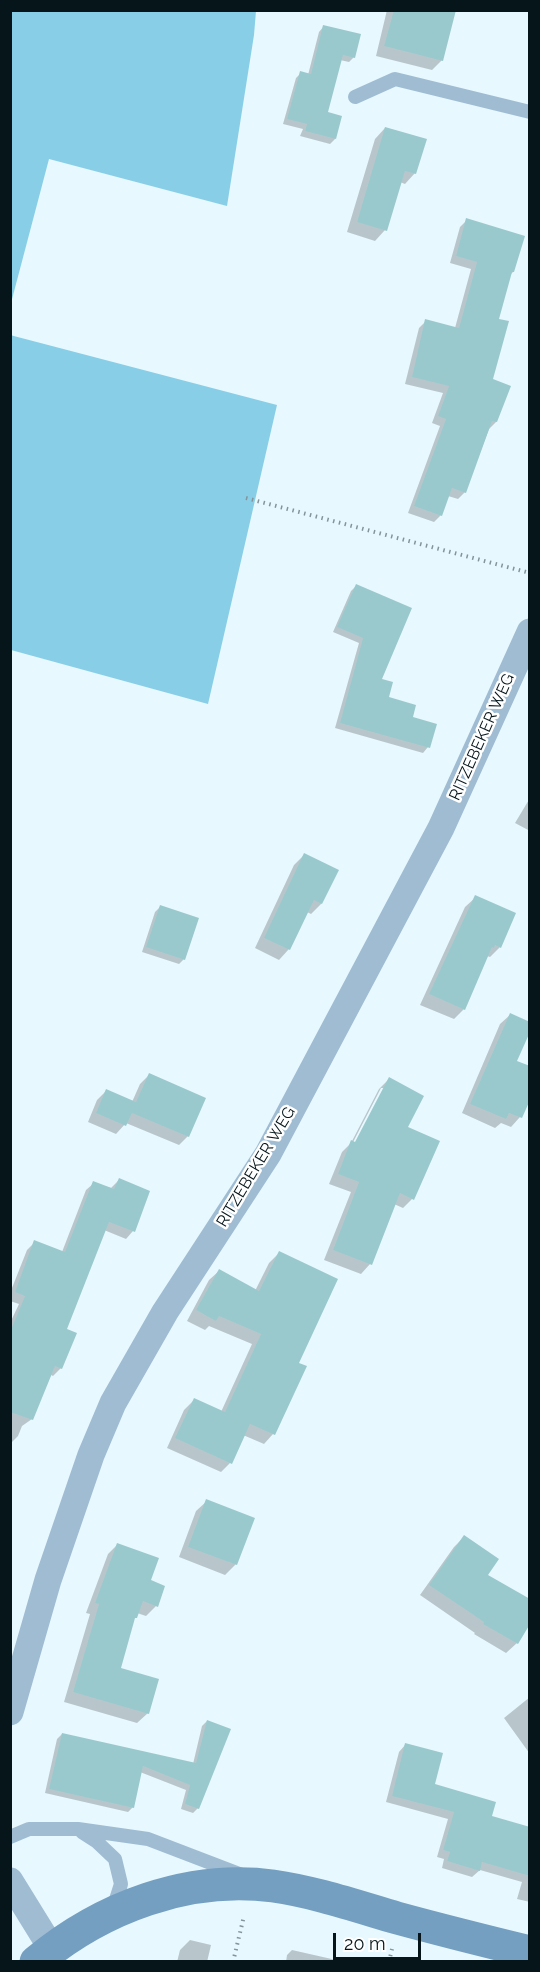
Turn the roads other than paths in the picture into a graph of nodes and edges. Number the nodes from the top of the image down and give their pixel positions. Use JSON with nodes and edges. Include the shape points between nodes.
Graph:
{"nodes":[{"id":1,"x":355,"y":97,"type":"dead end"},
{"id":2,"x":530,"y":112,"type":"edge"},
{"id":3,"x":530,"y":632,"type":"edge"},
{"id":4,"x":10,"y":1712,"type":"edge"},
{"id":5,"x":78,"y":1829,"type":"junction"},
{"id":6,"x":10,"y":1837,"type":"edge"},
{"id":7,"x":10,"y":1881,"type":"edge"},
{"id":8,"x":259,"y":1886,"type":"junction"},
{"id":9,"x":111,"y":1913,"type":"junction"},
{"id":10,"x":530,"y":1952,"type":"edge"},
{"id":11,"x":44,"y":1955,"type":"edge"}],
"edges":[{"from":1,"to":2,"type":"lane","via":[[395,79]]},
{"from":3,"to":4,"type":"street","name":"RITZEBEKER WEG","via":[[441,828],[268,1154],[165,1312],[113,1403],[48,1580]]},
{"from":5,"to":6,"type":"lane","via":[[29,1829]]},
{"from":5,"to":8,"type":"lane","via":[[147,1839]]},
{"from":5,"to":9,"type":"lane","via":[[115,1859],[121,1884]]},
{"from":7,"to":11,"type":"street"},
{"from":8,"to":9,"type":"street","via":[[219,1884],[171,1891]]},
{"from":8,"to":10,"type":"street","via":[[320,1896]]},
{"from":9,"to":11,"type":"street"}]}
